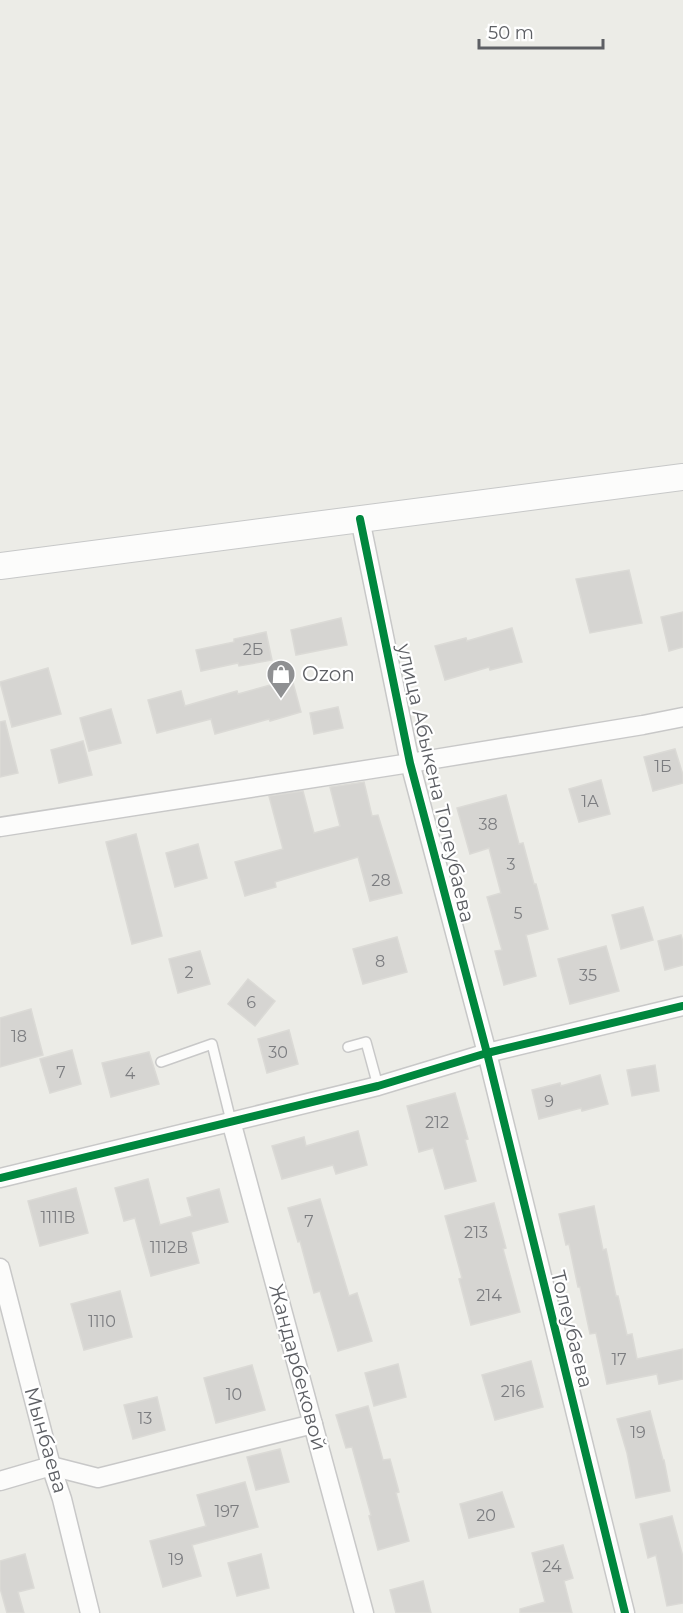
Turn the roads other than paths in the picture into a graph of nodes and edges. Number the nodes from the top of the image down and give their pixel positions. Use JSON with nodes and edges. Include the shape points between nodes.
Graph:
{"nodes":[{"id":1,"x":683,"y":477,"type":"edge"},
{"id":2,"x":360,"y":519,"type":"junction"},
{"id":3,"x":0,"y":566,"type":"edge"},
{"id":4,"x":683,"y":717,"type":"edge"},
{"id":5,"x":410,"y":763,"type":"junction"},
{"id":6,"x":0,"y":827,"type":"edge"},
{"id":7,"x":683,"y":1006,"type":"edge"},
{"id":8,"x":348,"y":1047,"type":"dead end"},
{"id":9,"x":487,"y":1053,"type":"junction"},
{"id":10,"x":160,"y":1062,"type":"dead end"},
{"id":11,"x":378,"y":1086,"type":"junction"},
{"id":12,"x":231,"y":1122,"type":"junction"},
{"id":13,"x":0,"y":1178,"type":"edge"},
{"id":14,"x":0,"y":1268,"type":"edge"},
{"id":15,"x":313,"y":1424,"type":"junction"},
{"id":16,"x":51,"y":1466,"type":"junction"},
{"id":17,"x":0,"y":1481,"type":"edge"},
{"id":18,"x":90,"y":1613,"type":"edge"},
{"id":19,"x":364,"y":1613,"type":"edge"},
{"id":20,"x":625,"y":1613,"type":"edge"}],
"edges":[{"from":1,"to":2,"type":"main road"},
{"from":2,"to":3,"type":"main road"},
{"from":2,"to":5,"type":"street","name":"улица Абыкена Толеубаева"},
{"from":4,"to":5,"type":"street"},
{"from":5,"to":6,"type":"street"},
{"from":5,"to":9,"type":"street","name":"улица Абыкена Толеубаева"},
{"from":7,"to":9,"type":"street"},
{"from":8,"to":11,"type":"lane","via":[[366,1042]]},
{"from":9,"to":11,"type":"street"},
{"from":9,"to":20,"type":"street","name":"Толеубаева"},
{"from":10,"to":12,"type":"lane","via":[[212,1044]]},
{"from":11,"to":12,"type":"street"},
{"from":12,"to":13,"type":"street"},
{"from":12,"to":15,"type":"street","name":"Жандарбековой"},
{"from":14,"to":16,"type":"street","name":"Мынбаева"},
{"from":15,"to":16,"type":"street","via":[[98,1478]]},
{"from":15,"to":19,"type":"street","name":"Жандарбековой"},
{"from":16,"to":17,"type":"street"},
{"from":16,"to":18,"type":"street","name":"Мынбаева"}]}
